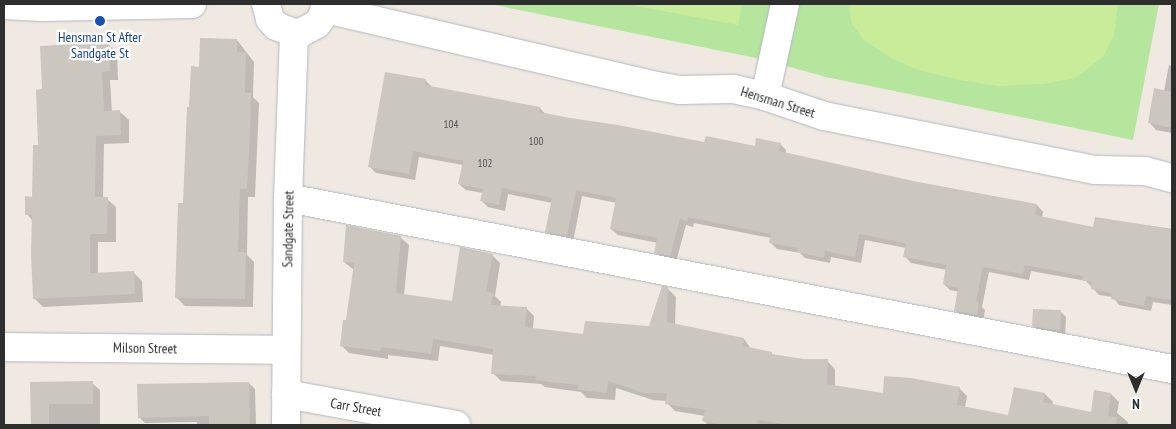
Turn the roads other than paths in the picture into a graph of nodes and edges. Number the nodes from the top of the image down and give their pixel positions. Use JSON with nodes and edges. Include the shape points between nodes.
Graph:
{"nodes":[{"id":1,"x":192,"y":4,"type":"edge"},
{"id":2,"x":266,"y":4,"type":"edge"},
{"id":3,"x":785,"y":4,"type":"edge"},
{"id":4,"x":4,"y":5,"type":"edge"},
{"id":5,"x":326,"y":7,"type":"edge"},
{"id":6,"x":294,"y":33,"type":"junction"},
{"id":7,"x":765,"y":96,"type":"junction"},
{"id":8,"x":1172,"y":178,"type":"edge"},
{"id":9,"x":288,"y":198,"type":"junction"},
{"id":10,"x":4,"y":347,"type":"edge"},
{"id":11,"x":286,"y":350,"type":"junction"},
{"id":12,"x":1172,"y":370,"type":"edge"},
{"id":13,"x":286,"y":394,"type":"junction"},
{"id":14,"x":286,"y":425,"type":"edge"},
{"id":15,"x":456,"y":425,"type":"edge"}],
"edges":[{"from":1,"to":4,"type":"street"},
{"from":2,"to":6,"type":"street","via":[[270,19],[276,26]]},
{"from":3,"to":7,"type":"street"},
{"from":5,"to":6,"type":"street","via":[[317,24]]},
{"from":5,"to":7,"type":"street","name":"Hensman Street","via":[[657,86],[680,90],[732,89]]},
{"from":6,"to":9,"type":"street","name":"Sandgate Street"},
{"from":7,"to":8,"type":"street","name":"Hensman Street","via":[[824,116],[1095,170],[1145,171]]},
{"from":9,"to":11,"type":"street","name":"Sandgate Street"},
{"from":9,"to":12,"type":"street"},
{"from":10,"to":11,"type":"street","name":"Milson Street"},
{"from":11,"to":13,"type":"street","name":"Sandgate Street"},
{"from":13,"to":14,"type":"street","name":"Sandgate Street"},
{"from":13,"to":15,"type":"street","name":"Carr Street"}]}
